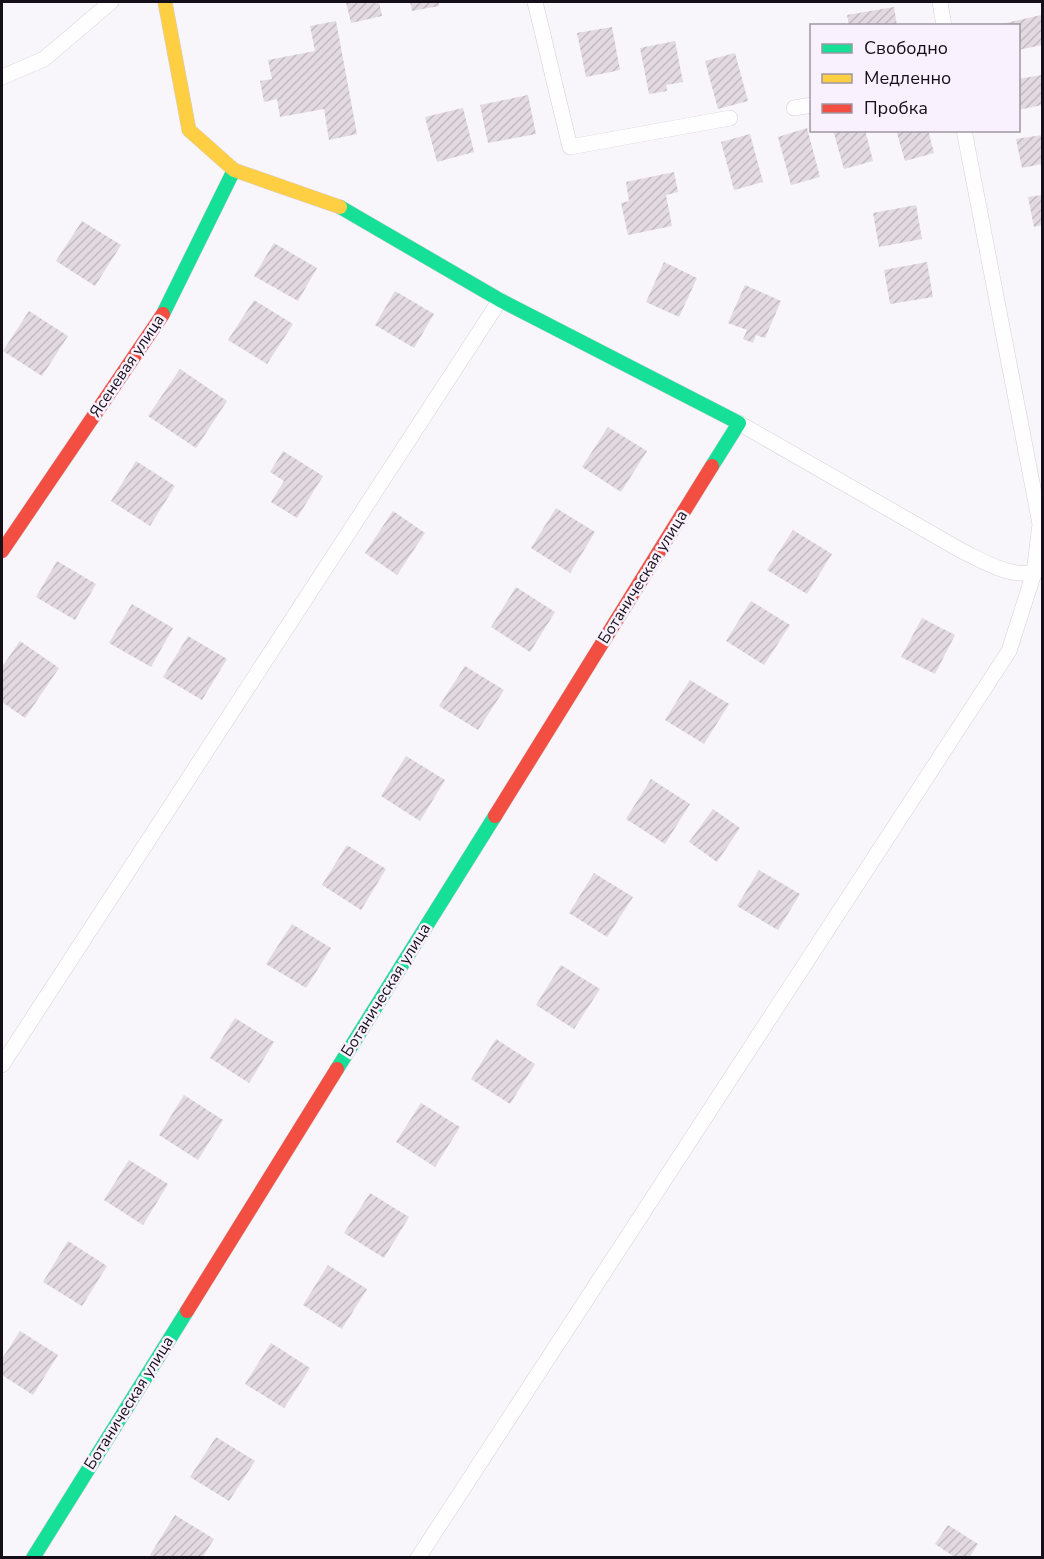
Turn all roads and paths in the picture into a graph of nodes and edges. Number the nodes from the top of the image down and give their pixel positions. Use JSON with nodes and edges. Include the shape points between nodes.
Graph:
{"nodes":[{"id":1,"x":111,"y":2,"type":"edge"},
{"id":2,"x":165,"y":2,"type":"edge"},
{"id":3,"x":535,"y":2,"type":"edge"},
{"id":4,"x":940,"y":2,"type":"edge"},
{"id":5,"x":944,"y":24,"type":"edge"},
{"id":6,"x":2,"y":77,"type":"edge"},
{"id":7,"x":810,"y":105,"type":"edge"},
{"id":8,"x":794,"y":108,"type":"dead end"},
{"id":9,"x":730,"y":118,"type":"dead end"},
{"id":10,"x":964,"y":132,"type":"edge"},
{"id":11,"x":234,"y":170,"type":"junction"},
{"id":12,"x":500,"y":300,"type":"junction"},
{"id":13,"x":739,"y":423,"type":"junction"},
{"id":14,"x":2,"y":551,"type":"edge"},
{"id":15,"x":1038,"y":571,"type":"edge"},
{"id":16,"x":2,"y":1065,"type":"edge"},
{"id":17,"x":33,"y":1557,"type":"edge"},
{"id":18,"x":418,"y":1557,"type":"edge"}],
"edges":[{"from":1,"to":6,"type":"lane","via":[[44,59]]},
{"from":2,"to":11,"type":"street","via":[[189,130]]},
{"from":3,"to":9,"type":"lane","via":[[570,147]]},
{"from":4,"to":5,"type":"lane"},
{"from":7,"to":8,"type":"lane"},
{"from":10,"to":15,"type":"lane","via":[[1040,524]]},
{"from":11,"to":12,"type":"street","via":[[349,210]]},
{"from":11,"to":14,"type":"street","name":"Ясеневая улица","via":[[165,311]]},
{"from":12,"to":13,"type":"street"},
{"from":12,"to":16,"type":"lane"},
{"from":13,"to":15,"type":"lane","via":[[962,551],[999,569]]},
{"from":13,"to":17,"type":"street","name":"Ботаническая улица"},
{"from":15,"to":18,"type":"lane","via":[[1009,651]]}]}
